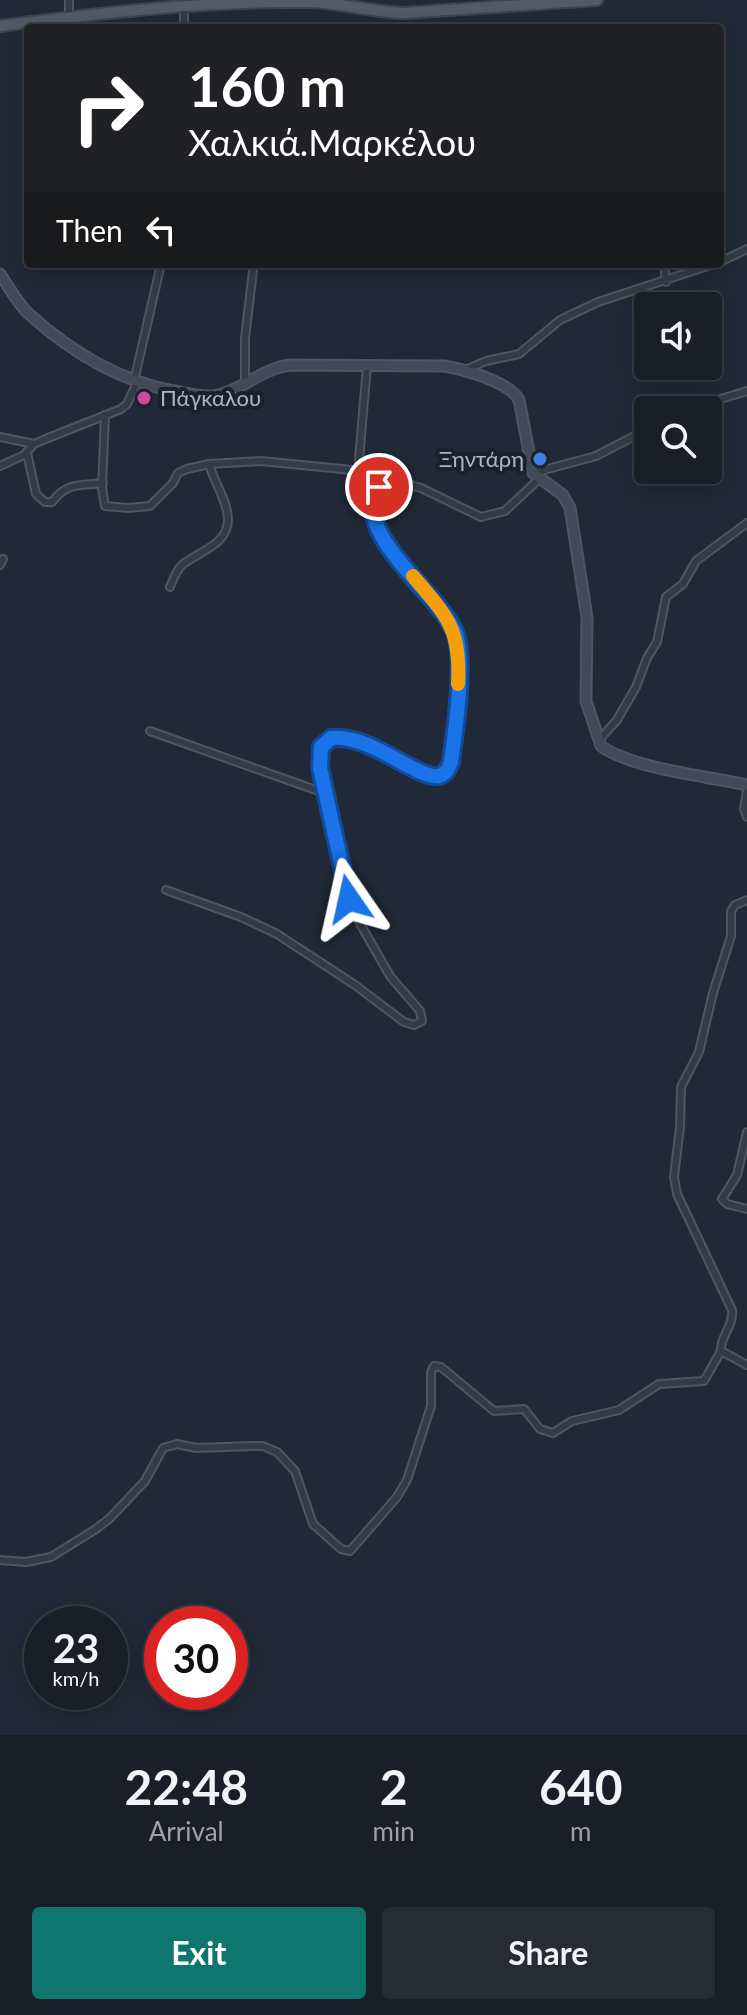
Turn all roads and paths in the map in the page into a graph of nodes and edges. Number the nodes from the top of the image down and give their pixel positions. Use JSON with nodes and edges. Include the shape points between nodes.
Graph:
{"nodes":[{"id":1,"x":69,"y":0,"type":"edge"},
{"id":2,"x":597,"y":0,"type":"edge"},
{"id":3,"x":343,"y":2,"type":"edge"},
{"id":4,"x":184,"y":8,"type":"junction"},
{"id":5,"x":69,"y":17,"type":"junction"},
{"id":6,"x":184,"y":24,"type":"edge"},
{"id":7,"x":0,"y":26,"type":"edge"},
{"id":8,"x":747,"y":249,"type":"edge"},
{"id":9,"x":724,"y":260,"type":"edge"},
{"id":10,"x":160,"y":268,"type":"edge"},
{"id":11,"x":664,"y":268,"type":"edge"},
{"id":12,"x":703,"y":268,"type":"edge"},
{"id":13,"x":253,"y":271,"type":"dead end"},
{"id":14,"x":0,"y":274,"type":"edge"},
{"id":15,"x":666,"y":282,"type":"junction"},
{"id":16,"x":367,"y":366,"type":"junction"},
{"id":17,"x":465,"y":370,"type":"junction"},
{"id":18,"x":136,"y":382,"type":"junction"},
{"id":19,"x":245,"y":382,"type":"junction"},
{"id":20,"x":747,"y":391,"type":"edge"},
{"id":21,"x":722,"y":399,"type":"edge"},
{"id":22,"x":105,"y":415,"type":"junction"},
{"id":23,"x":634,"y":436,"type":"edge"},
{"id":24,"x":0,"y":437,"type":"edge"},
{"id":25,"x":34,"y":444,"type":"junction"},
{"id":26,"x":27,"y":453,"type":"junction"},
{"id":27,"x":209,"y":464,"type":"junction"},
{"id":28,"x":0,"y":466,"type":"edge"},
{"id":29,"x":358,"y":471,"type":"junction"},
{"id":30,"x":536,"y":476,"type":"junction"},
{"id":31,"x":391,"y":479,"type":"junction"},
{"id":32,"x":103,"y":483,"type":"junction"},
{"id":33,"x":747,"y":523,"type":"edge"},
{"id":34,"x":170,"y":587,"type":"dead end"},
{"id":35,"x":150,"y":731,"type":"dead end"},
{"id":36,"x":599,"y":740,"type":"junction"},
{"id":37,"x":747,"y":785,"type":"edge"},
{"id":38,"x":747,"y":791,"type":"edge"},
{"id":39,"x":327,"y":794,"type":"junction"},
{"id":40,"x":747,"y":817,"type":"edge"},
{"id":41,"x":166,"y":890,"type":"dead end"},
{"id":42,"x":747,"y":900,"type":"edge"},
{"id":43,"x":747,"y":1132,"type":"edge"},
{"id":44,"x":747,"y":1209,"type":"edge"},
{"id":45,"x":721,"y":1351,"type":"junction"},
{"id":46,"x":747,"y":1365,"type":"edge"},
{"id":47,"x":0,"y":1560,"type":"edge"}],
"edges":[{"from":1,"to":5,"type":"street"},
{"from":2,"to":3,"type":"main road","via":[[438,12],[383,12]]},
{"from":3,"to":4,"type":"main road"},
{"from":4,"to":5,"type":"main road"},
{"from":4,"to":6,"type":"street"},
{"from":5,"to":7,"type":"main road"},
{"from":8,"to":9,"type":"street"},
{"from":10,"to":18,"type":"street"},
{"from":11,"to":15,"type":"street"},
{"from":12,"to":15,"type":"street"},
{"from":13,"to":19,"type":"street"},
{"from":14,"to":18,"type":"main road","via":[[30,315],[98,366]]},
{"from":15,"to":17,"type":"street","via":[[590,305],[560,320],[519,354]]},
{"from":16,"to":17,"type":"main road"},
{"from":16,"to":19,"type":"main road","via":[[283,366]]},
{"from":16,"to":29,"type":"street"},
{"from":17,"to":30,"type":"main road","via":[[518,396]]},
{"from":18,"to":19,"type":"main road","via":[[212,396]]},
{"from":18,"to":22,"type":"street","via":[[124,407]]},
{"from":20,"to":21,"type":"street"},
{"from":22,"to":25,"type":"street"},
{"from":22,"to":32,"type":"street"},
{"from":23,"to":30,"type":"street","via":[[596,456]]},
{"from":24,"to":25,"type":"street"},
{"from":25,"to":26,"type":"street"},
{"from":26,"to":28,"type":"street"},
{"from":26,"to":32,"type":"street","via":[[36,494],[45,502],[52,502],[64,488]]},
{"from":27,"to":29,"type":"street","via":[[261,461]]},
{"from":27,"to":32,"type":"street","via":[[178,473],[150,506],[105,506]]},
{"from":27,"to":34,"type":"street","via":[[227,513],[227,529],[214,545],[182,566]]},
{"from":29,"to":31,"type":"street"},
{"from":30,"to":31,"type":"street","via":[[505,511],[481,517]]},
{"from":30,"to":36,"type":"main road","via":[[563,495],[570,508],[587,617],[586,701]]},
{"from":31,"to":39,"type":"street","via":[[375,492],[374,521],[457,638],[451,762],[446,772],[432,776],[370,745],[331,738],[319,755]]},
{"from":33,"to":36,"type":"street","via":[[696,561],[683,584],[666,597],[657,642],[636,687]]},
{"from":35,"to":39,"type":"street"},
{"from":36,"to":37,"type":"main road","via":[[627,758]]},
{"from":38,"to":40,"type":"street"},
{"from":39,"to":41,"type":"street","via":[[354,913],[390,976],[420,1011],[420,1023],[404,1022],[260,925]]},
{"from":42,"to":45,"type":"street","via":[[731,911],[731,936],[699,1052],[681,1087],[674,1177],[677,1194],[732,1310]]},
{"from":43,"to":44,"type":"street","via":[[737,1175],[722,1199]]},
{"from":45,"to":46,"type":"street"},
{"from":45,"to":47,"type":"street","via":[[704,1381],[659,1384],[619,1410],[572,1421],[553,1433],[540,1429],[524,1409],[494,1411],[434,1366],[428,1420],[407,1480],[350,1551],[313,1524],[295,1471],[277,1452],[263,1446],[177,1444],[163,1448],[138,1490],[81,1539],[43,1559]]}]}
